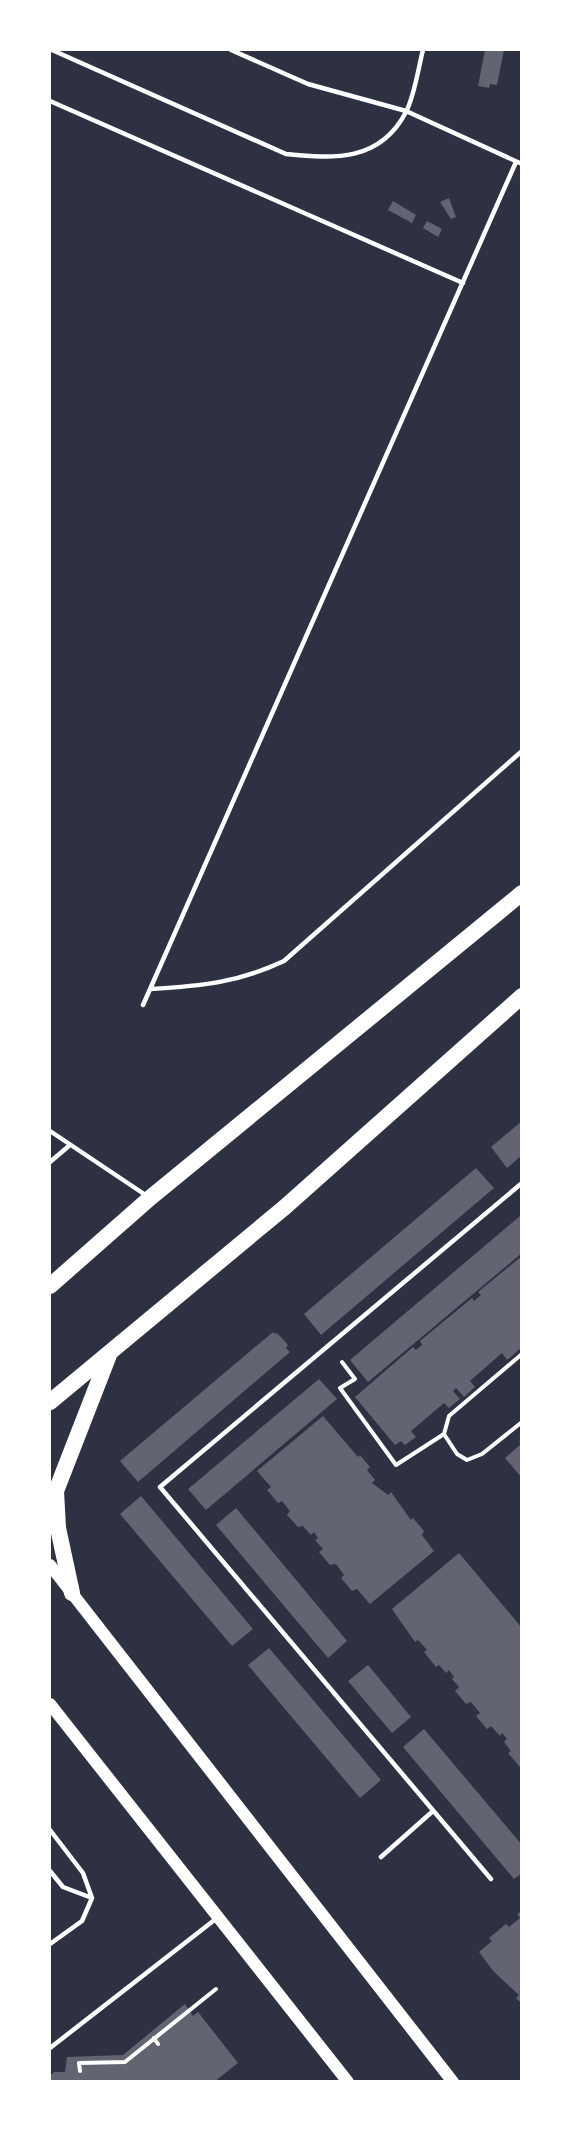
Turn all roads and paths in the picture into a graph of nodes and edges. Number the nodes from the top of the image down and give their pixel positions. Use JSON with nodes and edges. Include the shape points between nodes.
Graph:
{"nodes":[{"id":1,"x":52,"y":50,"type":"edge"},
{"id":2,"x":231,"y":50,"type":"edge"},
{"id":3,"x":423,"y":50,"type":"edge"},
{"id":4,"x":50,"y":101,"type":"edge"},
{"id":5,"x":406,"y":111,"type":"junction"},
{"id":6,"x":519,"y":163,"type":"edge"},
{"id":7,"x":463,"y":283,"type":"junction"},
{"id":8,"x":522,"y":751,"type":"edge"},
{"id":9,"x":522,"y":893,"type":"edge"},
{"id":10,"x":150,"y":989,"type":"junction"},
{"id":11,"x":522,"y":996,"type":"edge"},
{"id":12,"x":143,"y":1005,"type":"dead end"},
{"id":13,"x":50,"y":1131,"type":"edge"},
{"id":14,"x":70,"y":1144,"type":"junction"},
{"id":15,"x":50,"y":1161,"type":"edge"},
{"id":16,"x":522,"y":1183,"type":"edge"},
{"id":17,"x":150,"y":1198,"type":"junction"},
{"id":18,"x":70,"y":1268,"type":"junction"},
{"id":19,"x":50,"y":1278,"type":"edge"},
{"id":20,"x":50,"y":1286,"type":"edge"},
{"id":21,"x":111,"y":1351,"type":"junction"},
{"id":22,"x":522,"y":1354,"type":"edge"},
{"id":23,"x":349,"y":1355,"type":"dead end"},
{"id":24,"x":50,"y":1402,"type":"edge"},
{"id":25,"x":522,"y":1422,"type":"edge"},
{"id":26,"x":444,"y":1434,"type":"junction"},
{"id":27,"x":50,"y":1565,"type":"edge"},
{"id":28,"x":72,"y":1593,"type":"junction"},
{"id":29,"x":50,"y":1704,"type":"edge"},
{"id":30,"x":433,"y":1811,"type":"junction"},
{"id":31,"x":50,"y":1830,"type":"edge"},
{"id":32,"x":381,"y":1857,"type":"dead end"},
{"id":33,"x":50,"y":1871,"type":"edge"},
{"id":34,"x":491,"y":1879,"type":"dead end"},
{"id":35,"x":92,"y":1898,"type":"junction"},
{"id":36,"x":219,"y":1916,"type":"junction"},
{"id":37,"x":50,"y":1944,"type":"edge"},
{"id":38,"x":216,"y":1989,"type":"dead end"},
{"id":39,"x":154,"y":2038,"type":"junction"},
{"id":40,"x":158,"y":2044,"type":"dead end"},
{"id":41,"x":50,"y":2048,"type":"edge"},
{"id":42,"x":80,"y":2071,"type":"dead end"},
{"id":43,"x":348,"y":2082,"type":"edge"},
{"id":44,"x":453,"y":2082,"type":"edge"}],
"edges":[{"from":1,"to":5,"type":"lane","via":[[286,154],[327,159],[358,154],[385,140]]},
{"from":2,"to":5,"type":"lane","via":[[308,84]]},
{"from":3,"to":5,"type":"lane"},
{"from":4,"to":7,"type":"lane"},
{"from":5,"to":6,"type":"lane"},
{"from":6,"to":7,"type":"lane"},
{"from":7,"to":10,"type":"lane"},
{"from":8,"to":10,"type":"lane","via":[[284,961],[259,973],[213,985]]},
{"from":9,"to":17,"type":"highway"},
{"from":10,"to":12,"type":"lane"},
{"from":11,"to":21,"type":"highway","via":[[285,1207]]},
{"from":13,"to":14,"type":"lane"},
{"from":14,"to":15,"type":"lane"},
{"from":14,"to":17,"type":"lane"},
{"from":16,"to":30,"type":"lane","via":[[160,1487]]},
{"from":17,"to":18,"type":"highway"},
{"from":18,"to":19,"type":"highway"},
{"from":18,"to":20,"type":"highway"},
{"from":21,"to":24,"type":"highway"},
{"from":21,"to":28,"type":"highway","via":[[56,1491],[58,1528]]},
{"from":22,"to":26,"type":"path","via":[[449,1416]]},
{"from":23,"to":26,"type":"path","via":[[340,1363],[355,1379],[340,1389],[396,1465]]},
{"from":25,"to":26,"type":"path","via":[[482,1454],[467,1460],[457,1454]]},
{"from":27,"to":28,"type":"main road"},
{"from":28,"to":44,"type":"main road"},
{"from":29,"to":36,"type":"main road"},
{"from":30,"to":32,"type":"lane"},
{"from":30,"to":34,"type":"lane"},
{"from":31,"to":35,"type":"lane","via":[[83,1873]]},
{"from":33,"to":35,"type":"lane","via":[[63,1887]]},
{"from":35,"to":37,"type":"lane","via":[[82,1921]]},
{"from":36,"to":41,"type":"lane"},
{"from":36,"to":43,"type":"main road"},
{"from":38,"to":39,"type":"path"},
{"from":39,"to":40,"type":"path"},
{"from":39,"to":42,"type":"path","via":[[125,2061],[79,2063]]}]}
